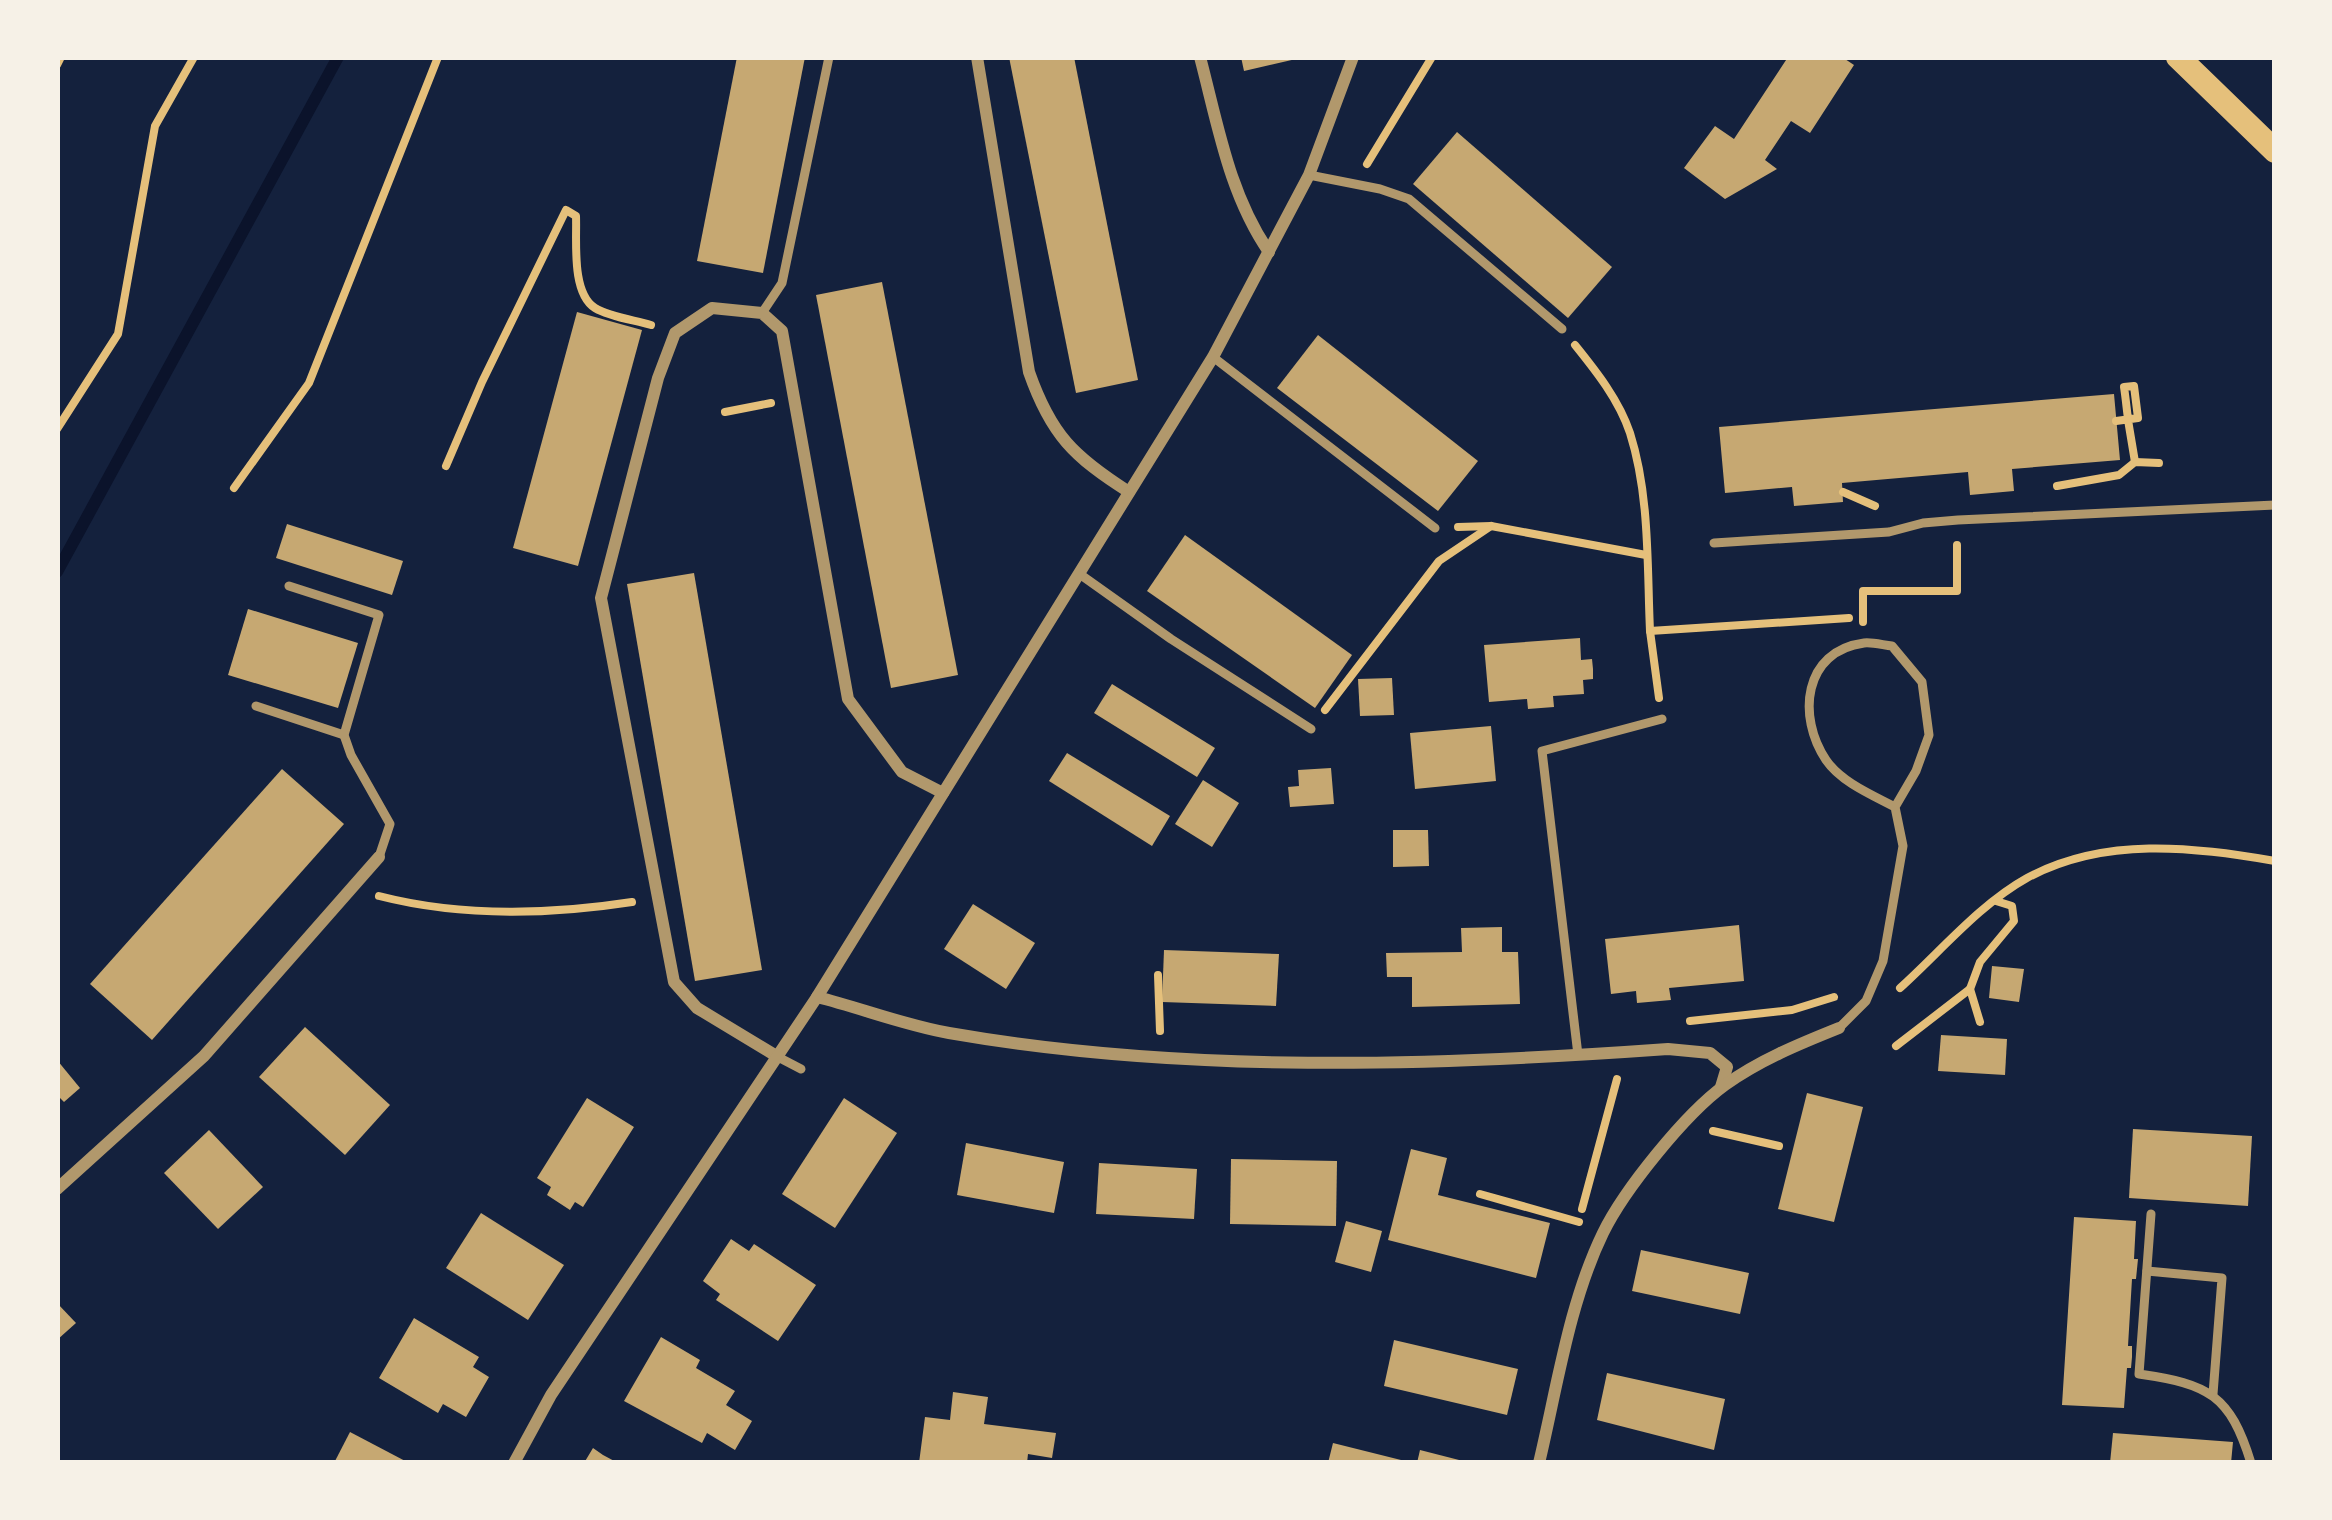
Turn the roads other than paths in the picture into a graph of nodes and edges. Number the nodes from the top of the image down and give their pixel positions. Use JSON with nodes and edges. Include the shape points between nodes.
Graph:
{"nodes":[{"id":1,"x":829,"y":57,"type":"edge"},
{"id":2,"x":977,"y":57,"type":"edge"},
{"id":3,"x":1201,"y":57,"type":"edge"},
{"id":4,"x":1353,"y":57,"type":"edge"},
{"id":5,"x":2178,"y":57,"type":"edge"},
{"id":6,"x":2275,"y":152,"type":"edge"},
{"id":7,"x":1310,"y":175,"type":"junction"},
{"id":8,"x":1269,"y":253,"type":"junction"},
{"id":9,"x":762,"y":313,"type":"junction"},
{"id":10,"x":1562,"y":329,"type":"road end"},
{"id":11,"x":1213,"y":357,"type":"junction"},
{"id":12,"x":1129,"y":492,"type":"junction"},
{"id":13,"x":2275,"y":505,"type":"edge"},
{"id":14,"x":1435,"y":528,"type":"road end"},
{"id":15,"x":1714,"y":544,"type":"dead end"},
{"id":16,"x":1081,"y":575,"type":"junction"},
{"id":17,"x":289,"y":586,"type":"dead end"},
{"id":18,"x":256,"y":706,"type":"dead end"},
{"id":19,"x":1662,"y":719,"type":"road end"},
{"id":20,"x":1310,"y":729,"type":"road end"},
{"id":21,"x":344,"y":735,"type":"junction"},
{"id":22,"x":943,"y":794,"type":"junction"},
{"id":23,"x":1895,"y":808,"type":"junction"},
{"id":24,"x":379,"y":857,"type":"joint"},
{"id":25,"x":817,"y":998,"type":"junction"},
{"id":26,"x":1839,"y":1028,"type":"joint"},
{"id":27,"x":1579,"y":1055,"type":"junction"},
{"id":28,"x":778,"y":1057,"type":"junction"},
{"id":29,"x":801,"y":1069,"type":"dead end"},
{"id":30,"x":1721,"y":1087,"type":"junction"},
{"id":31,"x":57,"y":1189,"type":"edge"},
{"id":32,"x":2151,"y":1214,"type":"dead end"},
{"id":33,"x":2147,"y":1271,"type":"junction"},
{"id":34,"x":2213,"y":1394,"type":"junction"},
{"id":35,"x":514,"y":1463,"type":"edge"},
{"id":36,"x":1539,"y":1463,"type":"edge"},
{"id":37,"x":2251,"y":1463,"type":"edge"}],
"edges":[{"from":1,"to":9,"type":"lane","via":[[782,283]]},
{"from":2,"to":12,"type":"street","via":[[1029,372],[1045,416],[1086,464]]},
{"from":3,"to":8,"type":"street","via":[[1246,219]]},
{"from":4,"to":7,"type":"street"},
{"from":5,"to":6,"type":"main road"},
{"from":7,"to":8,"type":"street"},
{"from":7,"to":10,"type":"lane","via":[[1409,199]]},
{"from":8,"to":11,"type":"street"},
{"from":9,"to":22,"type":"street","via":[[782,332],[792,376],[848,699],[902,772]]},
{"from":9,"to":28,"type":"street","via":[[712,308],[675,333],[601,598],[674,982],[697,1008]]},
{"from":11,"to":12,"type":"street"},
{"from":11,"to":14,"type":"lane"},
{"from":12,"to":16,"type":"street"},
{"from":13,"to":15,"type":"lane","via":[[1958,520]]},
{"from":16,"to":20,"type":"lane"},
{"from":16,"to":22,"type":"street"},
{"from":17,"to":21,"type":"lane","via":[[379,615]]},
{"from":18,"to":21,"type":"lane"},
{"from":19,"to":27,"type":"lane","via":[[1542,751]]},
{"from":21,"to":24,"type":"lane","via":[[390,824]]},
{"from":22,"to":25,"type":"street"},
{"from":23,"to":23,"type":"lane","via":[[1929,735],[1922,682],[1892,646],[1863,643],[1832,655],[1808,687],[1808,722],[1827,762]]},
{"from":23,"to":26,"type":"lane","via":[[1903,846],[1883,961],[1866,1000]]},
{"from":24,"to":31,"type":"street","via":[[204,1056]]},
{"from":25,"to":27,"type":"street","via":[[945,1033],[1092,1052],[1356,1062]]},
{"from":25,"to":28,"type":"street"},
{"from":26,"to":30,"type":"street"},
{"from":27,"to":30,"type":"street","via":[[1710,1053],[1727,1067]]},
{"from":28,"to":29,"type":"lane"},
{"from":28,"to":35,"type":"street","via":[[551,1395]]},
{"from":30,"to":36,"type":"street","via":[[1646,1170],[1603,1234]]},
{"from":32,"to":33,"type":"lane"},
{"from":33,"to":34,"type":"lane","via":[[2138,1375]]},
{"from":33,"to":34,"type":"lane","via":[[2222,1278]]},
{"from":34,"to":37,"type":"lane","via":[[2239,1423]]}]}
